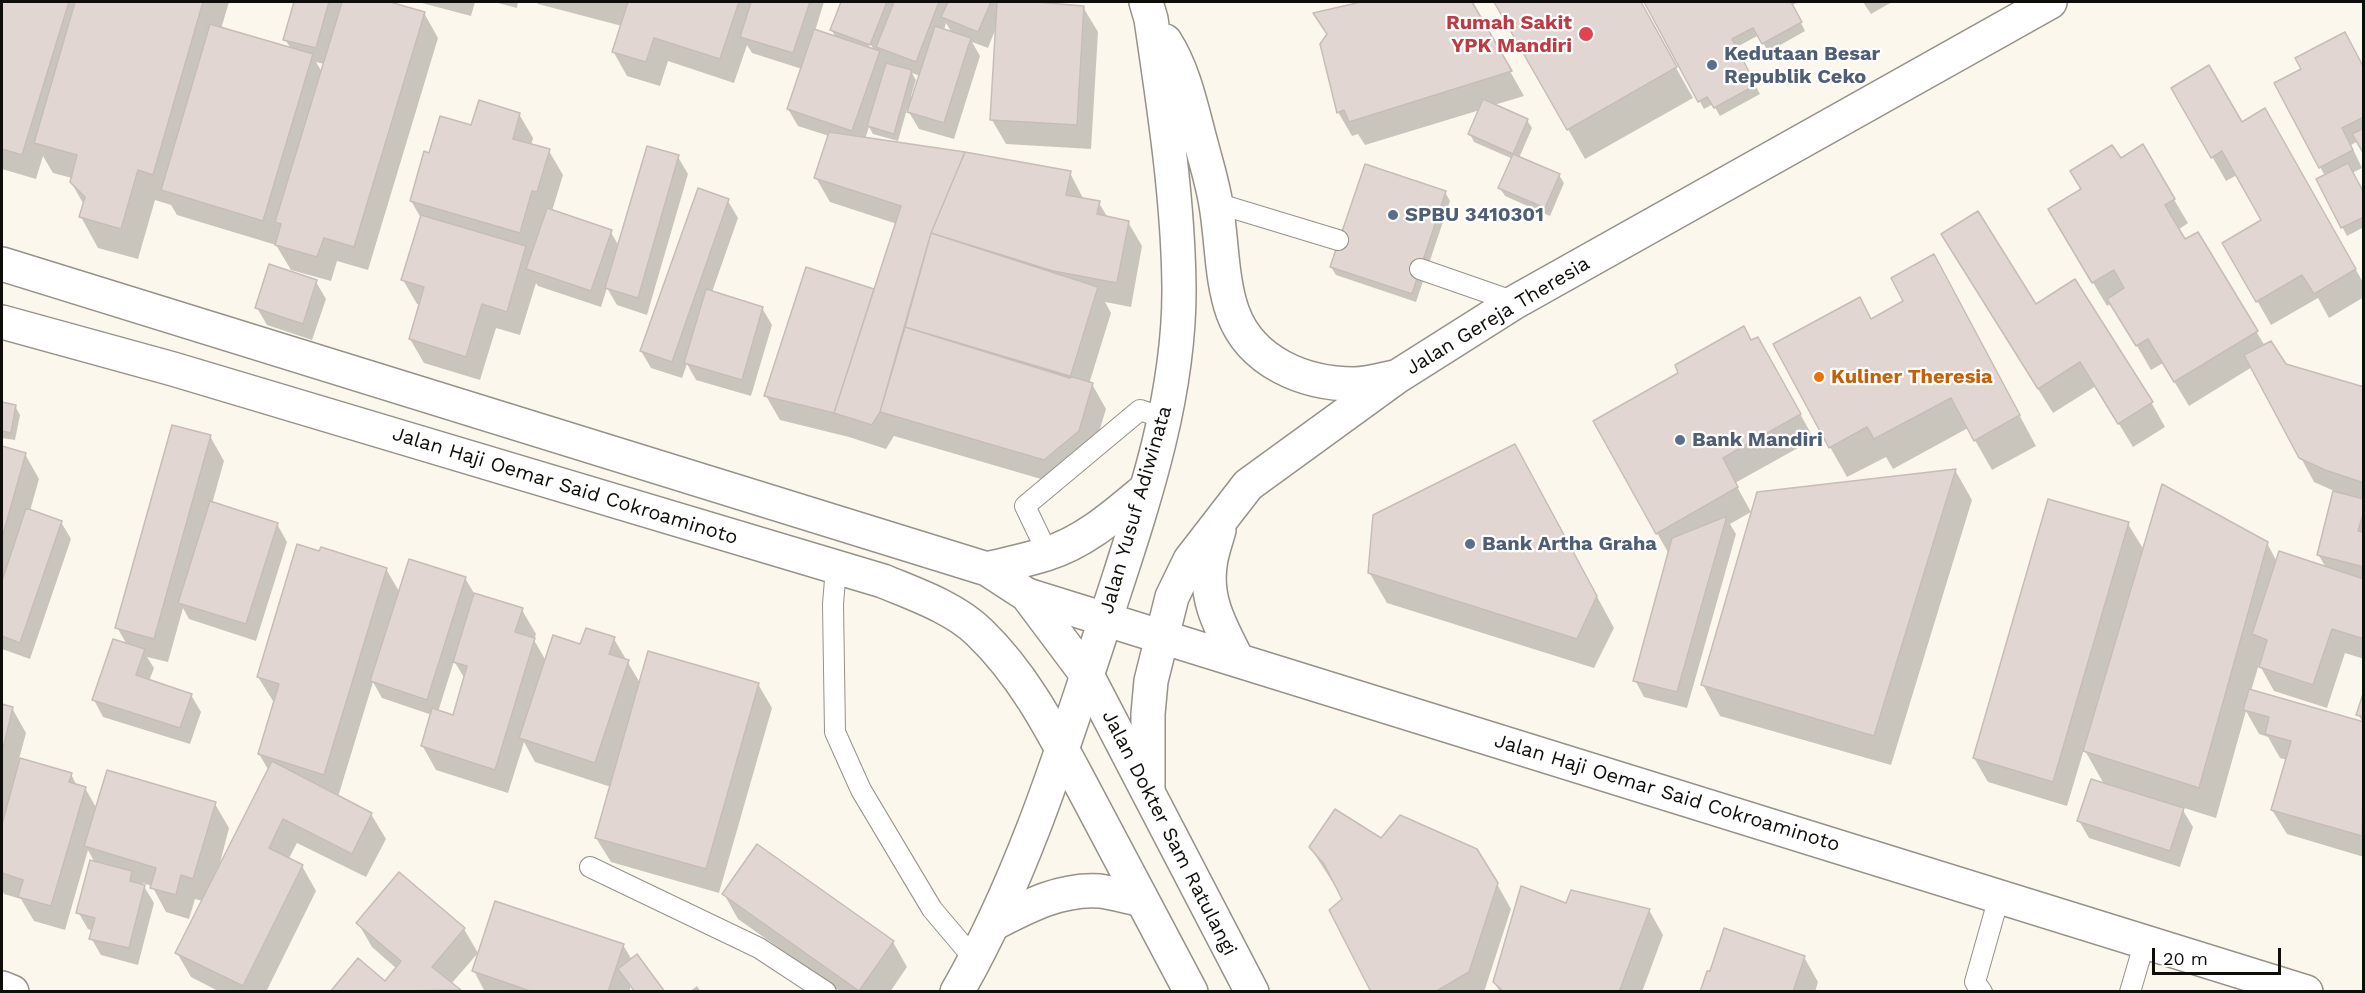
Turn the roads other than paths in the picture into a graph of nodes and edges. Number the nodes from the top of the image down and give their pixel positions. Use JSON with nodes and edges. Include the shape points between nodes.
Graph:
{"nodes":[{"id":1,"x":2050,"y":2,"type":"edge"},
{"id":2,"x":1148,"y":10,"type":"edge"},
{"id":3,"x":1216,"y":203,"type":"junction"},
{"id":4,"x":1338,"y":240,"type":"dead end"},
{"id":5,"x":2,"y":264,"type":"edge"},
{"id":6,"x":1420,"y":269,"type":"dead end"},
{"id":7,"x":1515,"y":302,"type":"junction"},
{"id":8,"x":2,"y":322,"type":"edge"},
{"id":9,"x":1398,"y":376,"type":"junction"},
{"id":10,"x":1166,"y":418,"type":"junction"},
{"id":11,"x":1146,"y":489,"type":"junction"},
{"id":12,"x":1222,"y":516,"type":"junction"},
{"id":13,"x":1048,"y":554,"type":"junction"},
{"id":14,"x":836,"y":568,"type":"junction"},
{"id":15,"x":987,"y":569,"type":"junction"},
{"id":16,"x":1027,"y":595,"type":"junction"},
{"id":17,"x":1105,"y":619,"type":"junction"},
{"id":18,"x":1161,"y":636,"type":"junction"},
{"id":19,"x":1237,"y":659,"type":"junction"},
{"id":20,"x":1087,"y":675,"type":"junction"},
{"id":21,"x":1064,"y":749,"type":"junction"},
{"id":22,"x":1148,"y":790,"type":"junction"},
{"id":23,"x":590,"y":867,"type":"dead end"},
{"id":24,"x":1999,"y":897,"type":"junction"},
{"id":25,"x":1142,"y":900,"type":"junction"},
{"id":26,"x":993,"y":924,"type":"junction"},
{"id":27,"x":2145,"y":941,"type":"junction"},
{"id":28,"x":975,"y":960,"type":"junction"},
{"id":29,"x":2,"y":988,"type":"edge"},
{"id":30,"x":12,"y":992,"type":"edge"},
{"id":31,"x":826,"y":992,"type":"edge"},
{"id":32,"x":957,"y":992,"type":"edge"},
{"id":33,"x":1191,"y":992,"type":"edge"},
{"id":34,"x":1252,"y":992,"type":"edge"},
{"id":35,"x":1982,"y":992,"type":"edge"},
{"id":36,"x":2130,"y":992,"type":"edge"},
{"id":37,"x":2306,"y":992,"type":"edge"}],
"edges":[{"from":1,"to":7,"type":"street","name":"Jalan Gereja Theresia"},
{"from":2,"to":3,"type":"street","via":[[1176,58]]},
{"from":2,"to":10,"type":"street","name":"Jalan Yusuf Adiwinata","via":[[1170,146],[1179,288]]},
{"from":3,"to":4,"type":"lane"},
{"from":3,"to":9,"type":"street","via":[[1228,295],[1246,339],[1276,363],[1315,381],[1356,384]]},
{"from":5,"to":15,"type":"street","name":"Jalan Haji Oemar Said Cokroaminoto"},
{"from":6,"to":7,"type":"lane"},
{"from":7,"to":9,"type":"street","name":"Jalan Gereja Theresia"},
{"from":8,"to":14,"type":"street","name":"Jalan Haji Oemar Said Cokroaminoto","via":[[184,372]]},
{"from":9,"to":12,"type":"street","name":"Jalan Gereja Theresia","via":[[1248,485]]},
{"from":10,"to":11,"type":"street","name":"Jalan Yusuf Adiwinata"},
{"from":10,"to":13,"type":"lane","via":[[1140,410],[1025,506]]},
{"from":11,"to":13,"type":"street","via":[[1108,521]]},
{"from":11,"to":17,"type":"street","name":"Jalan Yusuf Adiwinata"},
{"from":12,"to":18,"type":"street","name":"Jalan Gereja Theresia","via":[[1190,560],[1172,597]]},
{"from":12,"to":19,"type":"street","via":[[1210,565],[1209,590],[1215,615]]},
{"from":13,"to":15,"type":"street"},
{"from":14,"to":21,"type":"street","name":"Jalan Haji Oemar Said Cokroaminoto","via":[[933,601],[978,630],[1014,670]]},
{"from":14,"to":28,"type":"lane","via":[[835,732],[861,790],[932,909]]},
{"from":15,"to":16,"type":"street","name":"Jalan Haji Oemar Said Cokroaminoto"},
{"from":16,"to":17,"type":"street","name":"Jalan Haji Oemar Said Cokroaminoto"},
{"from":16,"to":20,"type":"street","name":"Jalan Haji Oemar Said Cokroaminoto"},
{"from":17,"to":18,"type":"street","name":"Jalan Haji Oemar Said Cokroaminoto"},
{"from":17,"to":20,"type":"street","name":"Jalan Yusuf Adiwinata"},
{"from":18,"to":19,"type":"street","name":"Jalan Haji Oemar Said Cokroaminoto"},
{"from":18,"to":22,"type":"street","name":"Jalan Gereja Theresia","via":[[1148,714]]},
{"from":19,"to":24,"type":"street","name":"Jalan Haji Oemar Said Cokroaminoto"},
{"from":20,"to":21,"type":"street","name":"Jalan Yusuf Adiwinata"},
{"from":20,"to":22,"type":"street","name":"Jalan Dokter Sam Ratulangi"},
{"from":21,"to":25,"type":"street"},
{"from":21,"to":26,"type":"street","name":"Jalan Yusuf Adiwinata"},
{"from":22,"to":34,"type":"street","name":"Jalan Dokter Sam Ratulangi"},
{"from":23,"to":31,"type":"lane","via":[[759,948]]},
{"from":24,"to":27,"type":"street","name":"Jalan Haji Oemar Said Cokroaminoto"},
{"from":24,"to":35,"type":"lane","via":[[1975,982]]},
{"from":25,"to":26,"type":"street","via":[[1099,891],[1067,894],[1036,902]]},
{"from":25,"to":33,"type":"street"},
{"from":26,"to":28,"type":"street","name":"Jalan Yusuf Adiwinata"},
{"from":27,"to":36,"type":"lane"},
{"from":27,"to":37,"type":"street","name":"Jalan Haji Oemar Said Cokroaminoto"},
{"from":28,"to":32,"type":"street","name":"Jalan Yusuf Adiwinata"},
{"from":29,"to":30,"type":"street"}]}
